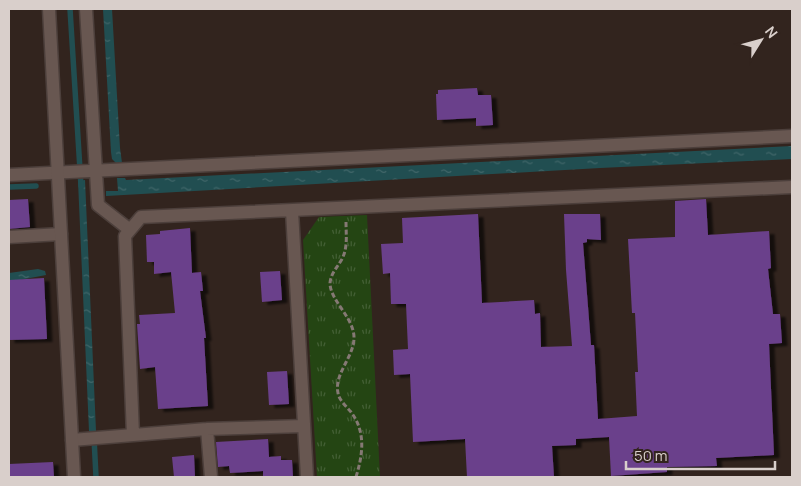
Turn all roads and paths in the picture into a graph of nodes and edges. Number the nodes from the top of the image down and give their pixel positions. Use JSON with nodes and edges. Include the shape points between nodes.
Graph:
{"nodes":[{"id":1,"x":49,"y":9,"type":"edge"},
{"id":2,"x":86,"y":9,"type":"edge"},
{"id":3,"x":792,"y":136,"type":"edge"},
{"id":4,"x":85,"y":171,"type":"junction"},
{"id":5,"x":58,"y":173,"type":"junction"},
{"id":6,"x":9,"y":175,"type":"edge"},
{"id":7,"x":792,"y":187,"type":"edge"},
{"id":8,"x":345,"y":208,"type":"junction"},
{"id":9,"x":292,"y":211,"type":"junction"},
{"id":10,"x":130,"y":230,"type":"junction"},
{"id":11,"x":61,"y":234,"type":"junction"},
{"id":12,"x":9,"y":237,"type":"edge"},
{"id":13,"x":304,"y":426,"type":"junction"},
{"id":14,"x":207,"y":430,"type":"junction"},
{"id":15,"x":133,"y":434,"type":"junction"},
{"id":16,"x":79,"y":439,"type":"junction"},
{"id":17,"x":74,"y":477,"type":"edge"},
{"id":18,"x":211,"y":477,"type":"edge"},
{"id":19,"x":307,"y":477,"type":"edge"},
{"id":20,"x":356,"y":477,"type":"edge"}],
"edges":[{"from":1,"to":5,"type":"street"},
{"from":2,"to":4,"type":"street"},
{"from":3,"to":4,"type":"street"},
{"from":4,"to":5,"type":"street"},
{"from":4,"to":10,"type":"street","via":[[98,205]]},
{"from":5,"to":6,"type":"street"},
{"from":5,"to":11,"type":"street"},
{"from":7,"to":8,"type":"street"},
{"from":8,"to":9,"type":"street"},
{"from":8,"to":20,"type":"path","via":[[347,245],[330,283],[332,294],[353,328],[354,340],[337,388],[338,396],[359,424],[362,438],[362,455]]},
{"from":9,"to":10,"type":"street","via":[[140,217]]},
{"from":9,"to":13,"type":"street"},
{"from":10,"to":15,"type":"street","via":[[125,236]]},
{"from":11,"to":12,"type":"street"},
{"from":11,"to":16,"type":"street"},
{"from":13,"to":14,"type":"street"},
{"from":13,"to":19,"type":"street"},
{"from":14,"to":15,"type":"street"},
{"from":14,"to":18,"type":"street"},
{"from":15,"to":16,"type":"street"},
{"from":16,"to":17,"type":"street"}]}
